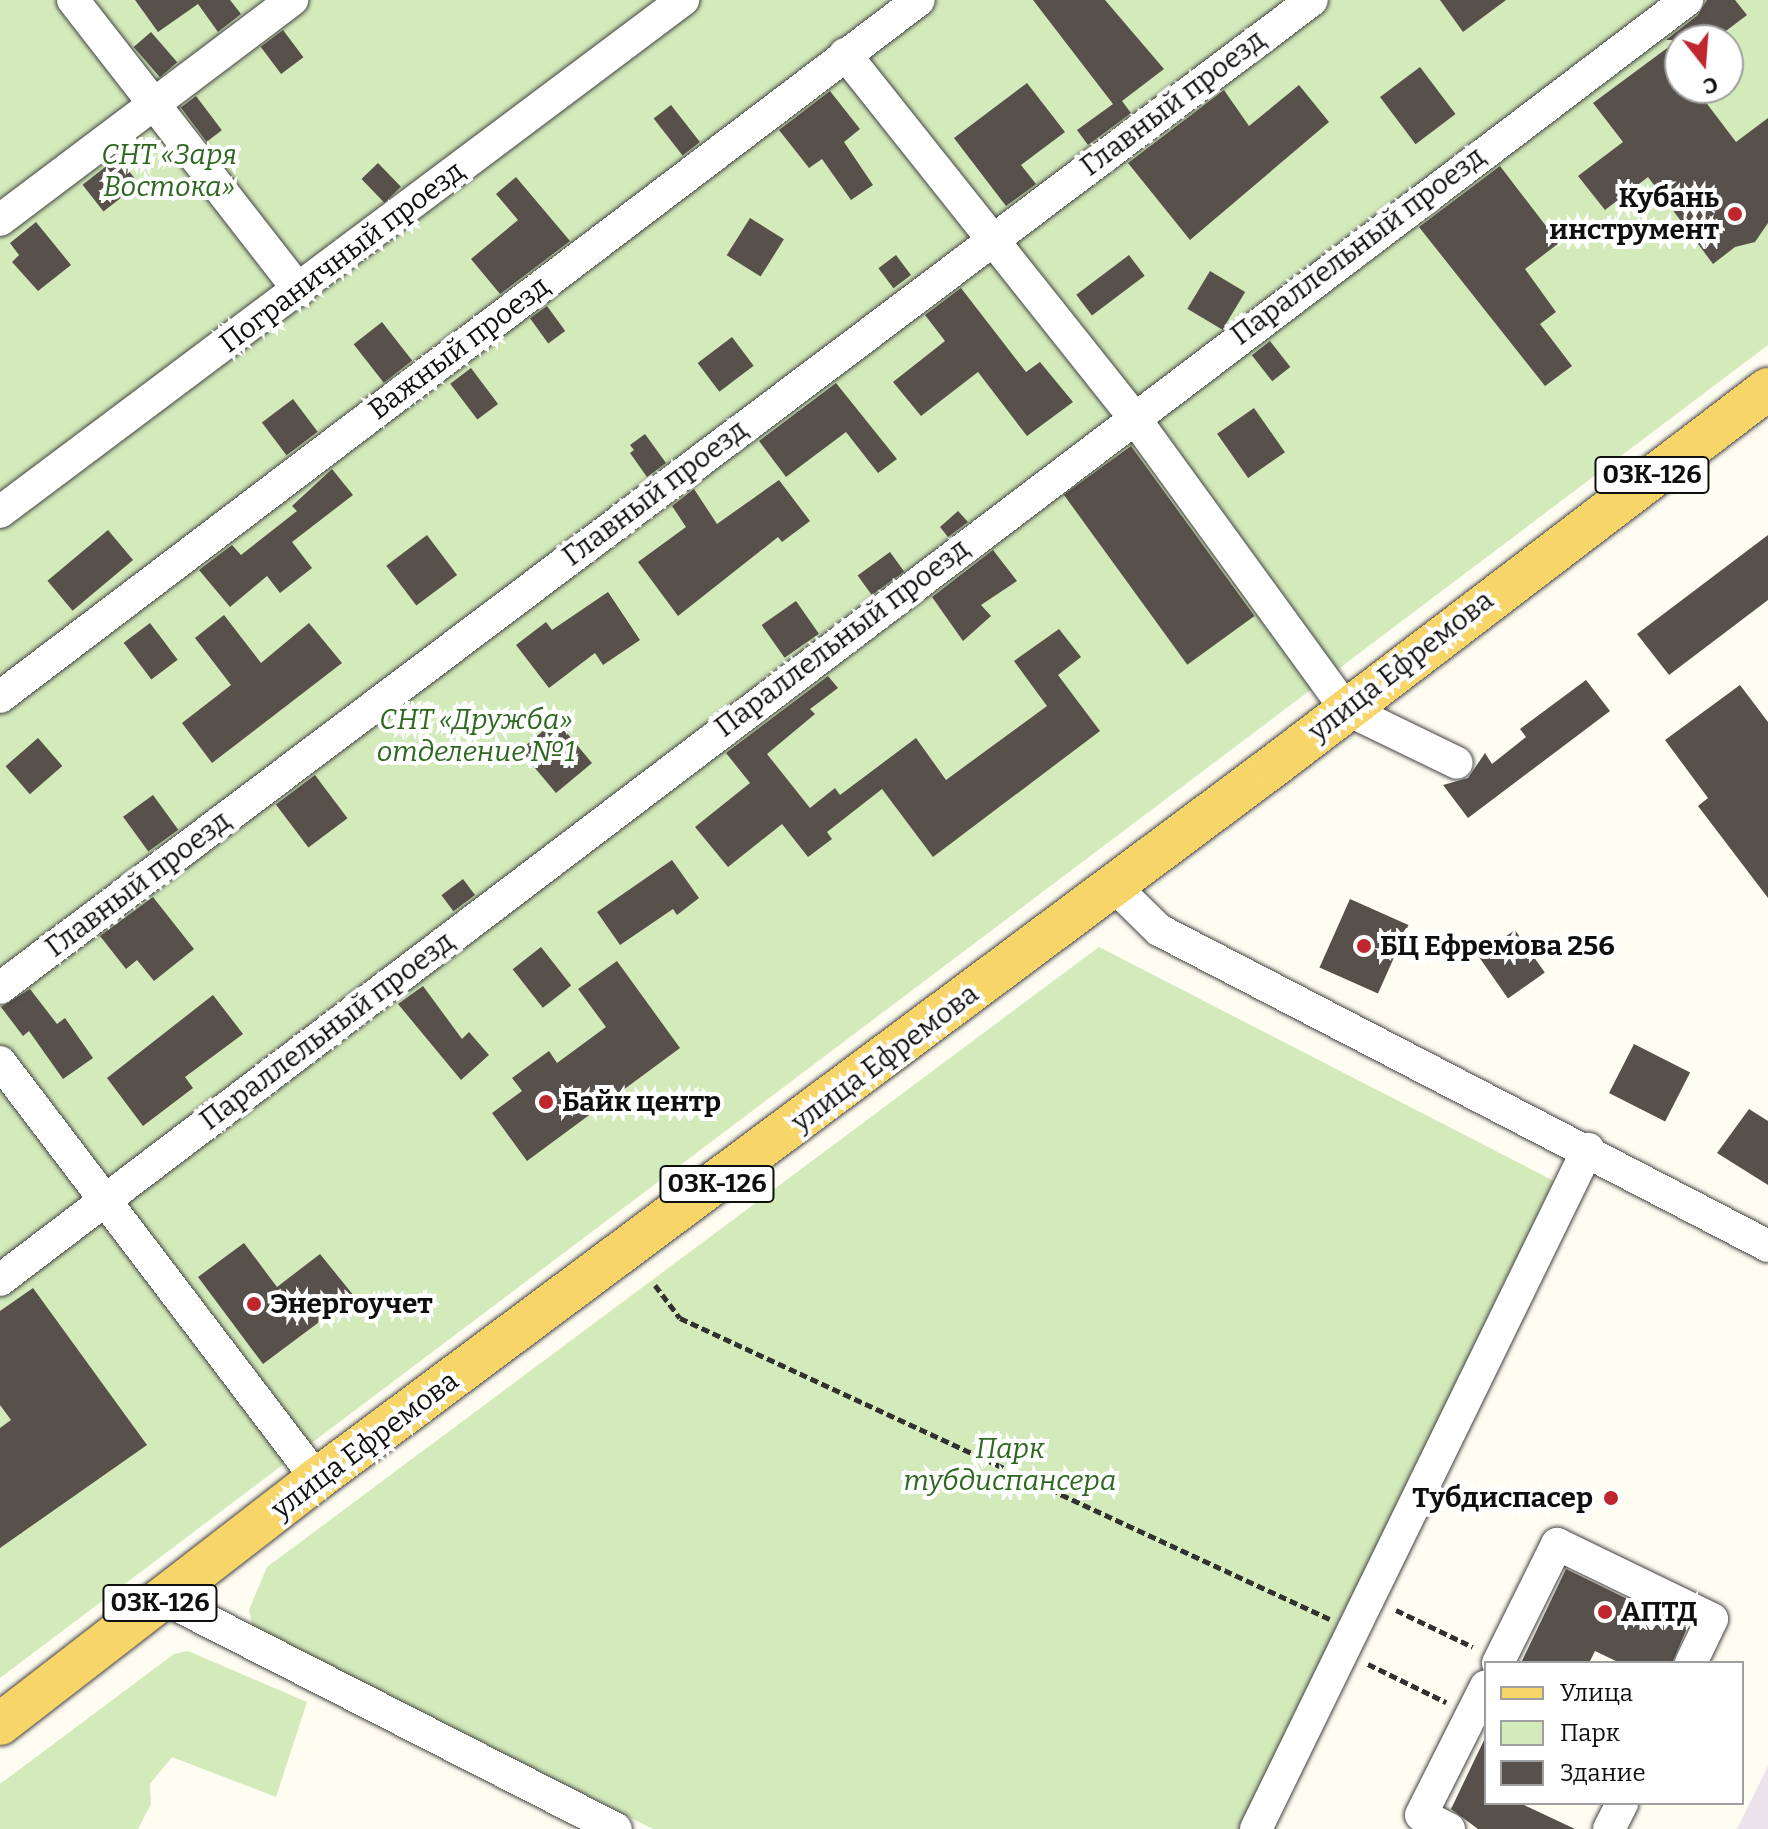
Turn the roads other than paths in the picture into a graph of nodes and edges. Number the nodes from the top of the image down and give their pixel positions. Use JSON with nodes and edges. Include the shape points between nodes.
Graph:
{"nodes":[{"id":1,"x":73,"y":0,"type":"edge"},
{"id":2,"x":292,"y":0,"type":"edge"},
{"id":3,"x":683,"y":0,"type":"edge"},
{"id":4,"x":919,"y":0,"type":"edge"},
{"id":5,"x":1312,"y":0,"type":"edge"},
{"id":6,"x":1687,"y":0,"type":"edge"},
{"id":7,"x":845,"y":54,"type":"junction"},
{"id":8,"x":153,"y":104,"type":"junction"},
{"id":9,"x":0,"y":220,"type":"edge"},
{"id":10,"x":988,"y":240,"type":"junction"},
{"id":11,"x":299,"y":290,"type":"junction"},
{"id":12,"x":1768,"y":389,"type":"edge"},
{"id":13,"x":1133,"y":416,"type":"junction"},
{"id":14,"x":0,"y":512,"type":"edge"},
{"id":15,"x":0,"y":697,"type":"edge"},
{"id":16,"x":1346,"y":709,"type":"junction"},
{"id":17,"x":1457,"y":763,"type":"dead end"},
{"id":18,"x":1114,"y":886,"type":"junction"},
{"id":19,"x":0,"y":988,"type":"edge"},
{"id":20,"x":0,"y":1062,"type":"edge"},
{"id":21,"x":1588,"y":1149,"type":"junction"},
{"id":22,"x":104,"y":1200,"type":"junction"},
{"id":23,"x":1768,"y":1246,"type":"edge"},
{"id":24,"x":0,"y":1280,"type":"edge"},
{"id":25,"x":317,"y":1479,"type":"junction"},
{"id":26,"x":165,"y":1599,"type":"junction"},
{"id":27,"x":1498,"y":1661,"type":"edge"},
{"id":28,"x":1692,"y":1661,"type":"edge"},
{"id":29,"x":1484,"y":1689,"type":"edge"},
{"id":30,"x":0,"y":1724,"type":"edge"},
{"id":31,"x":1621,"y":1805,"type":"edge"},
{"id":32,"x":616,"y":1829,"type":"edge"},
{"id":33,"x":1256,"y":1829,"type":"edge"},
{"id":34,"x":1449,"y":1829,"type":"edge"},
{"id":35,"x":1609,"y":1829,"type":"edge"}],
"edges":[{"from":1,"to":8,"type":"street"},
{"from":2,"to":8,"type":"street"},
{"from":3,"to":11,"type":"street","name":"Пограничный проезд"},
{"from":4,"to":7,"type":"street","name":"Важный проезд"},
{"from":5,"to":10,"type":"street","name":"Главный проезд"},
{"from":6,"to":13,"type":"street","name":"Параллельный проезд"},
{"from":7,"to":10,"type":"street"},
{"from":7,"to":15,"type":"street","name":"Важный проезд"},
{"from":8,"to":9,"type":"street"},
{"from":8,"to":11,"type":"street"},
{"from":10,"to":13,"type":"street"},
{"from":10,"to":19,"type":"street","name":"Главный проезд"},
{"from":11,"to":14,"type":"street","name":"Пограничный проезд"},
{"from":12,"to":16,"type":"main road","name":"улица Ефремова","number":"03К-126"},
{"from":13,"to":16,"type":"street"},
{"from":13,"to":22,"type":"street","name":"Параллельный проезд"},
{"from":16,"to":17,"type":"street"},
{"from":16,"to":18,"type":"main road","name":"улица Ефремова","number":"03К-126"},
{"from":18,"to":21,"type":"street","via":[[1159,930]]},
{"from":18,"to":25,"type":"main road","name":"улица Ефремова","number":"03К-126"},
{"from":20,"to":22,"type":"street"},
{"from":21,"to":23,"type":"street"},
{"from":21,"to":33,"type":"street"},
{"from":22,"to":24,"type":"street","name":"Параллельный проезд"},
{"from":22,"to":25,"type":"street"},
{"from":25,"to":26,"type":"main road","name":"улица Ефремова","number":"03К-126"},
{"from":26,"to":30,"type":"main road","name":"улица Ефремова","number":"03К-126"},
{"from":26,"to":32,"type":"street"},
{"from":27,"to":28,"type":"street","via":[[1557,1544],[1712,1619]]},
{"from":29,"to":34,"type":"street","via":[[1421,1815]]},
{"from":31,"to":35,"type":"street"}]}
